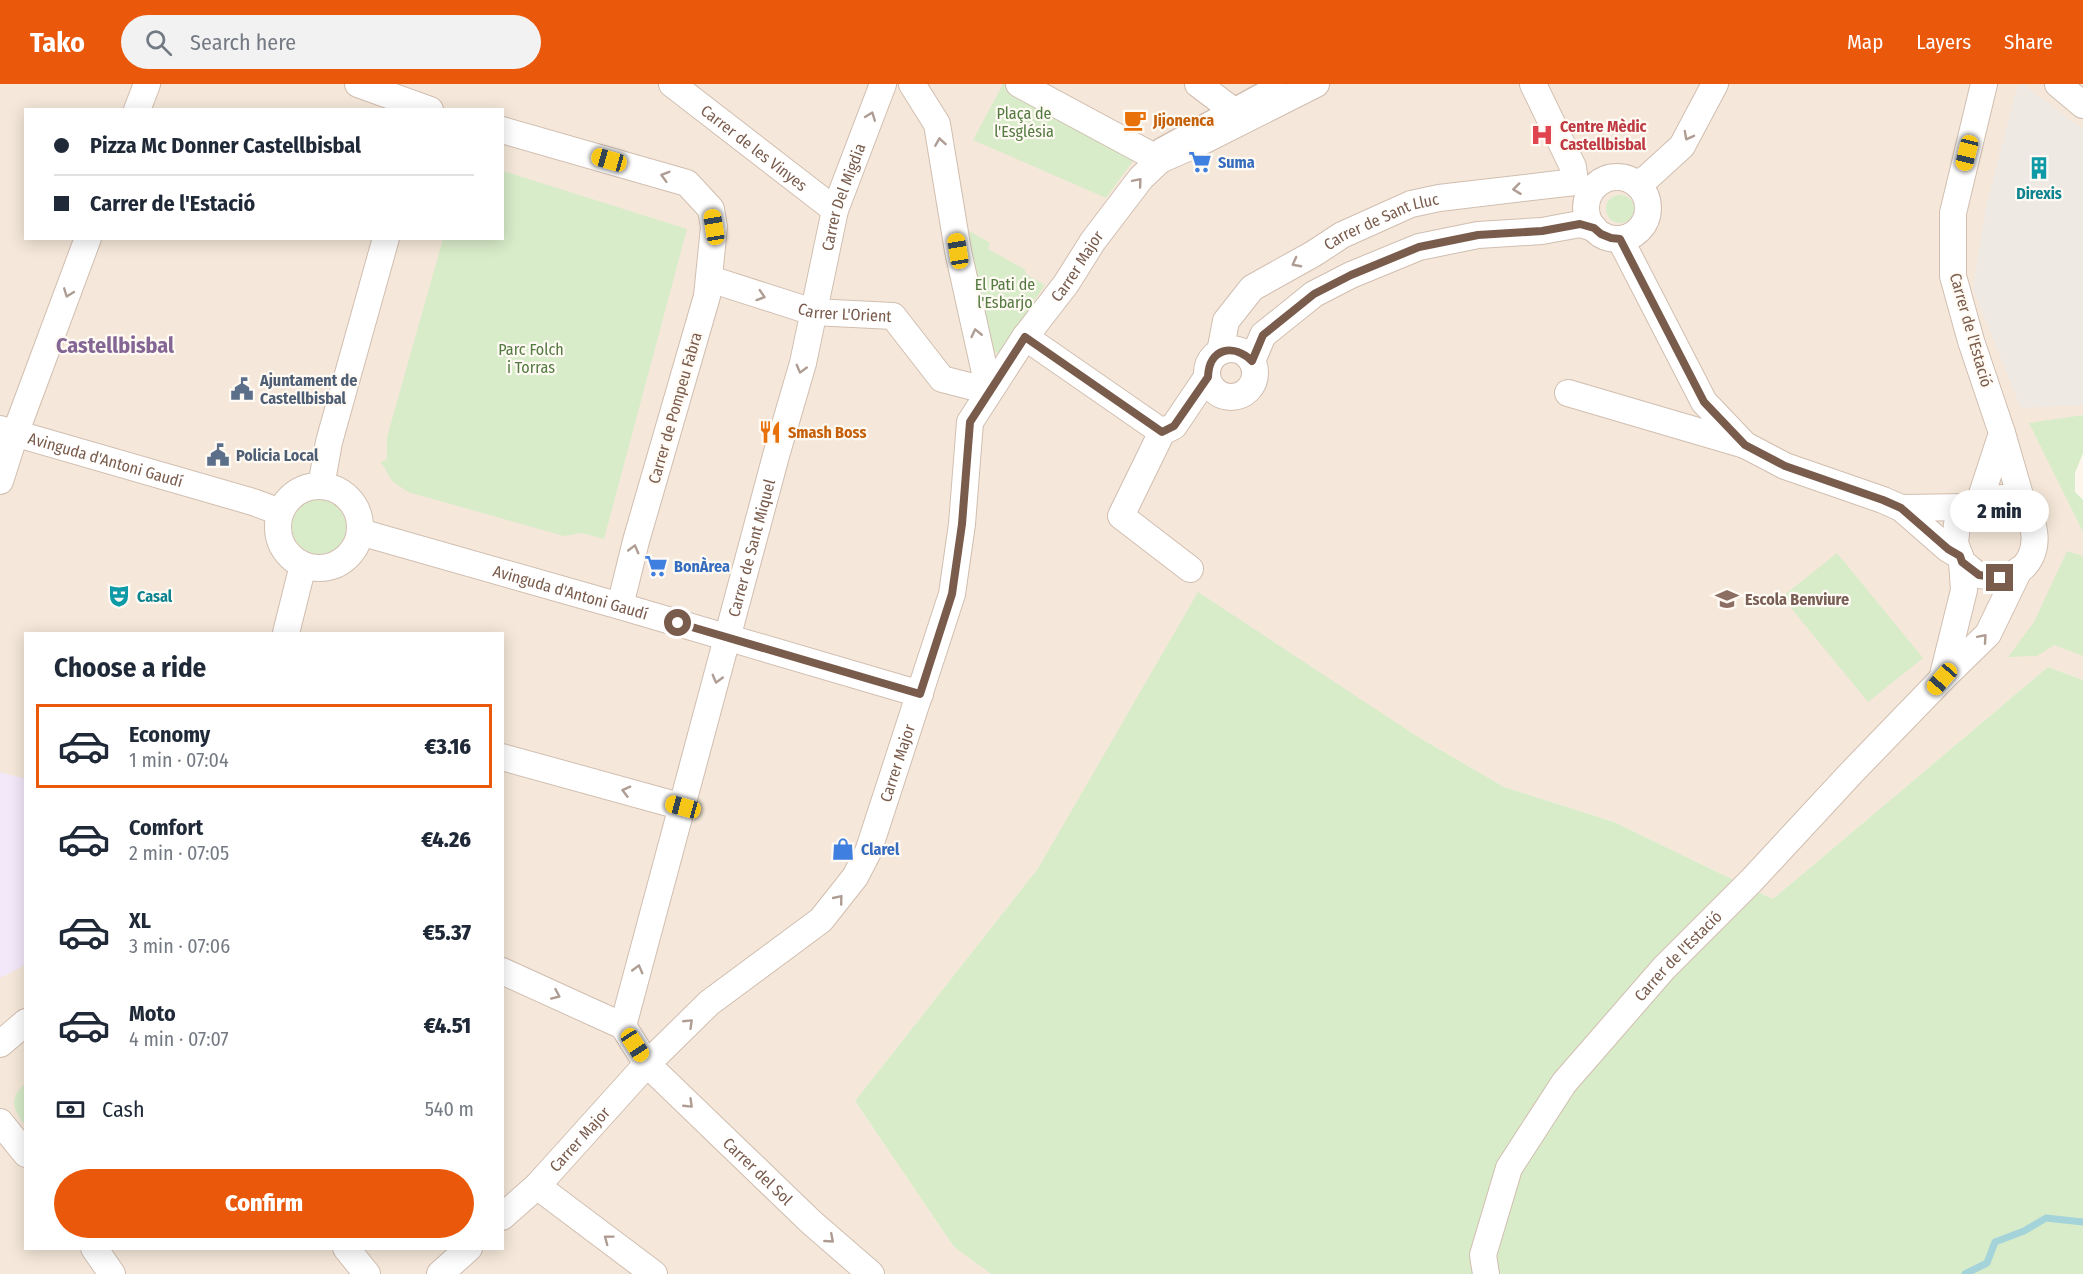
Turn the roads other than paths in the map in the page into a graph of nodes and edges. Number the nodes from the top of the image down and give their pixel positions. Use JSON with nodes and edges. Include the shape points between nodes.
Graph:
{"nodes":[{"id":1,"x":147,"y":84,"type":"edge"},
{"id":2,"x":357,"y":84,"type":"edge"},
{"id":3,"x":672,"y":84,"type":"edge"},
{"id":4,"x":883,"y":84,"type":"edge"},
{"id":5,"x":912,"y":84,"type":"edge"},
{"id":6,"x":1019,"y":84,"type":"edge"},
{"id":7,"x":1198,"y":84,"type":"edge"},
{"id":8,"x":1277,"y":84,"type":"edge"},
{"id":9,"x":1316,"y":84,"type":"edge"},
{"id":10,"x":1533,"y":84,"type":"edge"},
{"id":11,"x":1715,"y":84,"type":"edge"},
{"id":12,"x":1984,"y":84,"type":"edge"},
{"id":13,"x":2058,"y":84,"type":"edge"},
{"id":14,"x":424,"y":102,"type":"edge"},
{"id":15,"x":2083,"y":105,"type":"edge"},
{"id":16,"x":138,"y":108,"type":"edge"},
{"id":17,"x":1231,"y":109,"type":"junction"},
{"id":18,"x":504,"y":131,"type":"edge"},
{"id":19,"x":1160,"y":160,"type":"junction"},
{"id":20,"x":1637,"y":184,"type":"junction"},
{"id":21,"x":1582,"y":189,"type":"junction"},
{"id":22,"x":835,"y":210,"type":"junction"},
{"id":23,"x":1594,"y":228,"type":"junction"},
{"id":24,"x":1620,"y":239,"type":"junction"},
{"id":25,"x":87,"y":240,"type":"edge"},
{"id":26,"x":385,"y":240,"type":"edge"},
{"id":27,"x":710,"y":279,"type":"junction"},
{"id":28,"x":813,"y":312,"type":"junction"},
{"id":29,"x":1025,"y":337,"type":"junction"},
{"id":30,"x":1222,"y":351,"type":"junction"},
{"id":31,"x":1252,"y":361,"type":"junction"},
{"id":32,"x":1208,"y":377,"type":"junction"},
{"id":33,"x":989,"y":391,"type":"junction"},
{"id":34,"x":1568,"y":393,"type":"dead end"},
{"id":35,"x":8,"y":431,"type":"edge"},
{"id":36,"x":1162,"y":432,"type":"junction"},
{"id":37,"x":2002,"y":433,"type":"junction"},
{"id":38,"x":1745,"y":445,"type":"junction"},
{"id":39,"x":0,"y":481,"type":"edge"},
{"id":40,"x":324,"y":486,"type":"junction"},
{"id":41,"x":1974,"y":503,"type":"junction"},
{"id":42,"x":1901,"y":508,"type":"junction"},
{"id":43,"x":2024,"y":509,"type":"junction"},
{"id":44,"x":280,"y":512,"type":"junction"},
{"id":45,"x":360,"y":532,"type":"junction"},
{"id":46,"x":1961,"y":559,"type":"junction"},
{"id":47,"x":303,"y":565,"type":"junction"},
{"id":48,"x":1190,"y":569,"type":"dead end"},
{"id":49,"x":2019,"y":570,"type":"junction"},
{"id":50,"x":620,"y":606,"type":"junction"},
{"id":51,"x":286,"y":632,"type":"edge"},
{"id":52,"x":728,"y":638,"type":"junction"},
{"id":53,"x":1942,"y":679,"type":"junction"},
{"id":54,"x":920,"y":694,"type":"junction"},
{"id":55,"x":504,"y":758,"type":"edge"},
{"id":56,"x":683,"y":807,"type":"junction"},
{"id":57,"x":504,"y":972,"type":"edge"},
{"id":58,"x":24,"y":1024,"type":"edge"},
{"id":59,"x":622,"y":1026,"type":"junction"},
{"id":60,"x":0,"y":1044,"type":"edge"},
{"id":61,"x":647,"y":1064,"type":"junction"},
{"id":62,"x":0,"y":1122,"type":"edge"},
{"id":63,"x":24,"y":1152,"type":"edge"},
{"id":64,"x":537,"y":1186,"type":"junction"},
{"id":65,"x":504,"y":1215,"type":"edge"},
{"id":66,"x":95,"y":1250,"type":"edge"},
{"id":67,"x":348,"y":1250,"type":"edge"},
{"id":68,"x":869,"y":1273,"type":"edge"},
{"id":69,"x":112,"y":1274,"type":"edge"},
{"id":70,"x":367,"y":1274,"type":"edge"},
{"id":71,"x":654,"y":1274,"type":"edge"},
{"id":72,"x":1486,"y":1274,"type":"edge"}],
"edges":[{"from":1,"to":16,"type":"street"},
{"from":2,"to":14,"type":"street"},
{"from":3,"to":22,"type":"street","name":"Carrer de les Vinyes"},
{"from":22,"to":4,"type":"street","name":"Carrer Del Migdia","one_way":true},
{"from":33,"to":5,"type":"street","one_way":true,"via":[[958,251],[937,124]]},
{"from":6,"to":19,"type":"street"},
{"from":7,"to":17,"type":"street"},
{"from":8,"to":17,"type":"street"},
{"from":9,"to":19,"type":"street"},
{"from":10,"to":21,"type":"street"},
{"from":11,"to":20,"type":"street","one_way":true,"via":[[1682,146]]},
{"from":12,"to":37,"type":"street","name":"Carrer de l'Estació","via":[[1953,213],[1953,276]]},
{"from":13,"to":15,"type":"street"},
{"from":17,"to":19,"type":"street","via":[[1160,148]]},
{"from":27,"to":18,"type":"street","name":"Carrer de Pompeu Fabra","one_way":true,"via":[[714,227],[711,209],[687,183]]},
{"from":29,"to":19,"type":"street","name":"Carrer Major","one_way":true,"via":[[1092,242],[1141,178]]},
{"from":20,"to":21,"type":"street","via":[[1619,177]]},
{"from":20,"to":24,"type":"street","via":[[1647,201],[1645,222],[1639,230]]},
{"from":21,"to":23,"type":"street"},
{"from":21,"to":30,"type":"street","name":"Carrer de Sant Lluc","one_way":true,"via":[[1438,198],[1411,204],[1342,235],[1252,288],[1226,321]]},
{"from":22,"to":28,"type":"street","name":"Carrer Del Migdia"},
{"from":23,"to":24,"type":"street"},
{"from":23,"to":31,"type":"street","name":"Carrer de Sant Lluc","via":[[1580,224],[1478,235],[1419,247],[1314,294],[1263,335]]},
{"from":24,"to":38,"type":"street","via":[[1704,402]]},
{"from":25,"to":35,"type":"street","one_way":true},
{"from":26,"to":40,"type":"street","via":[[329,442]]},
{"from":27,"to":28,"type":"street","name":"Carrer L'Orient","one_way":true},
{"from":50,"to":27,"type":"street","name":"Carrer de Pompeu Fabra","one_way":true},
{"from":28,"to":33,"type":"street","name":"Carrer L'Orient","via":[[893,316],[942,379]]},
{"from":28,"to":52,"type":"street","name":"Carrer de Sant Miquel","one_way":true,"via":[[803,363]]},
{"from":29,"to":33,"type":"street","name":"Carrer Major"},
{"from":29,"to":36,"type":"street"},
{"from":30,"to":31,"type":"street","via":[[1243,353]]},
{"from":30,"to":32,"type":"street","via":[[1213,358]]},
{"from":31,"to":32,"type":"street","via":[[1254,380],[1238,396],[1226,397],[1216,392]]},
{"from":32,"to":36,"type":"street","via":[[1174,426]]},
{"from":33,"to":54,"type":"street","name":"Carrer Major","via":[[970,422],[952,594]]},
{"from":34,"to":38,"type":"street"},
{"from":35,"to":39,"type":"street"},
{"from":35,"to":44,"type":"street","name":"Avinguda d'Antoni Gaudí"},
{"from":36,"to":48,"type":"street","via":[[1121,516]]},
{"from":37,"to":41,"type":"street"},
{"from":37,"to":43,"type":"street","name":"Carrer de l'Estació"},
{"from":38,"to":42,"type":"street","via":[[1785,466]]},
{"from":40,"to":44,"type":"street","via":[[297,491]]},
{"from":40,"to":45,"type":"street","via":[[347,496],[360,519]]},
{"from":41,"to":42,"type":"street"},
{"from":41,"to":43,"type":"street","via":[[2003,498]]},
{"from":41,"to":46,"type":"street","via":[[1957,524],[1955,543]]},
{"from":42,"to":46,"type":"street"},
{"from":43,"to":49,"type":"street","name":"Carrer de l'Estació","via":[[2035,530],[2035,545],[2030,559]]},
{"from":44,"to":47,"type":"street","via":[[279,537],[284,549]]},
{"from":45,"to":47,"type":"street","via":[[350,555],[340,562],[322,567]]},
{"from":45,"to":50,"type":"street","name":"Avinguda d'Antoni Gaudí"},
{"from":46,"to":49,"type":"street","via":[[1979,575],[2000,578]]},
{"from":46,"to":53,"type":"street","via":[[1964,591]]},
{"from":47,"to":51,"type":"street"},
{"from":53,"to":49,"type":"street","name":"Carrer de l'Estació","one_way":true,"via":[[1988,634]]},
{"from":50,"to":52,"type":"street","name":"Avinguda d'Antoni Gaudí"},
{"from":52,"to":54,"type":"street","name":"Avinguda d'Antoni Gaudí"},
{"from":52,"to":56,"type":"street","name":"Carrer de Sant Miquel","one_way":true},
{"from":53,"to":72,"type":"street","name":"Carrer de l'Estació","via":[[1664,969],[1564,1083],[1509,1168],[1483,1255]]},
{"from":61,"to":54,"type":"street","name":"Carrer Major","one_way":true,"via":[[709,1003],[821,920],[840,898],[868,852]]},
{"from":56,"to":55,"type":"street","one_way":true},
{"from":59,"to":56,"type":"street","name":"Carrer de Sant Miquel","one_way":true},
{"from":57,"to":59,"type":"street","one_way":true},
{"from":58,"to":60,"type":"street"},
{"from":59,"to":61,"type":"street","name":"Carrer del Sol"},
{"from":61,"to":64,"type":"street","name":"Carrer Major"},
{"from":61,"to":68,"type":"street","name":"Carrer del Sol","one_way":true,"via":[[810,1222]]},
{"from":62,"to":63,"type":"street"},
{"from":64,"to":65,"type":"street","name":"Carrer Major"},
{"from":71,"to":64,"type":"street","one_way":true},
{"from":66,"to":69,"type":"street"},
{"from":67,"to":70,"type":"street"}]}
